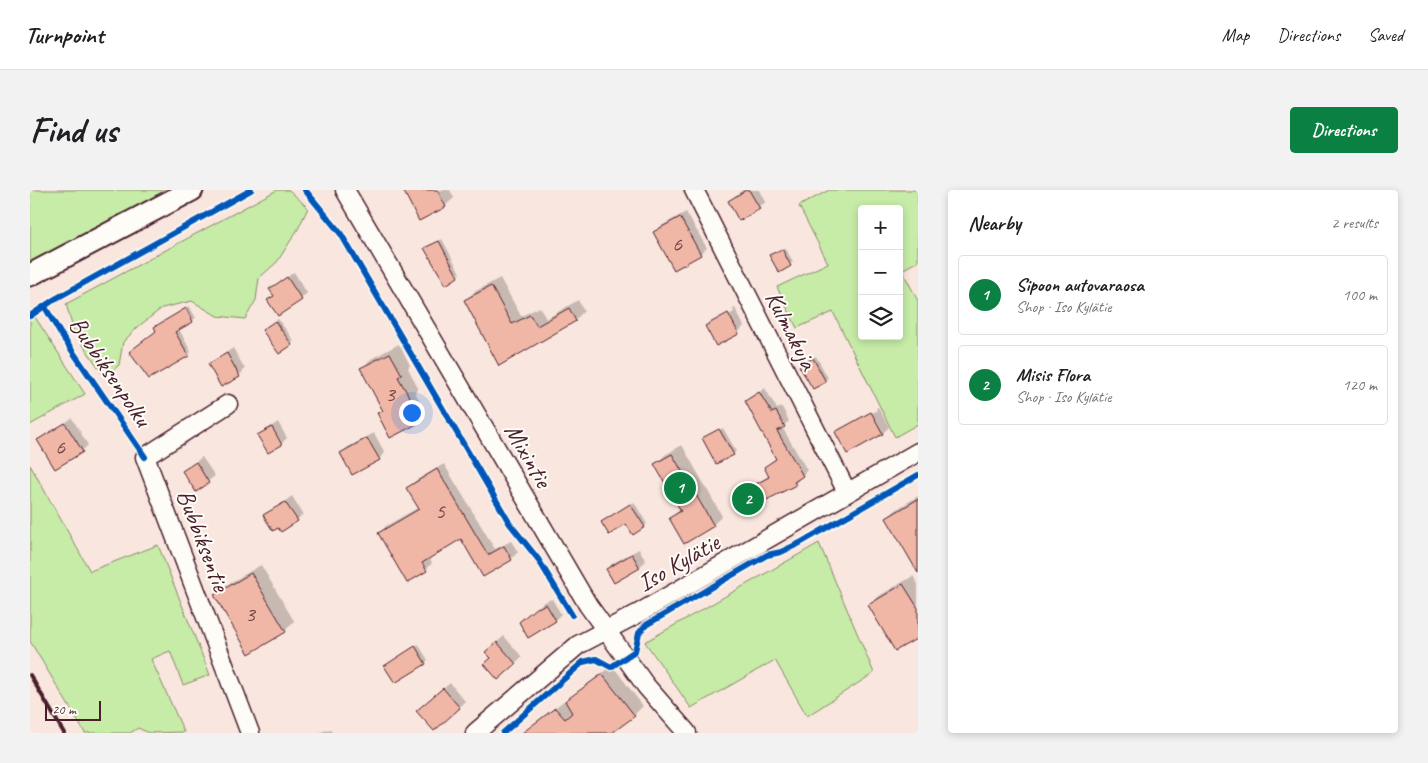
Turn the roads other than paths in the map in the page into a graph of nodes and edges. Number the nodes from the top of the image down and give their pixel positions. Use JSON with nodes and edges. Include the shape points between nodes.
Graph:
{"nodes":[{"id":1,"x":192,"y":190,"type":"edge"},
{"id":2,"x":345,"y":190,"type":"edge"},
{"id":3,"x":694,"y":190,"type":"edge"},
{"id":4,"x":33,"y":268,"type":"edge"},
{"id":5,"x":228,"y":404,"type":"dead end"},
{"id":6,"x":918,"y":452,"type":"edge"},
{"id":7,"x":847,"y":492,"type":"junction"},
{"id":8,"x":605,"y":630,"type":"junction"},
{"id":9,"x":250,"y":733,"type":"edge"},
{"id":10,"x":475,"y":733,"type":"edge"},
{"id":11,"x":687,"y":733,"type":"edge"}],
"edges":[{"from":1,"to":4,"type":"street"},
{"from":2,"to":8,"type":"street","name":"Mixintie"},
{"from":3,"to":7,"type":"street","name":"Kulmakuja"},
{"from":5,"to":9,"type":"street","name":"Bubbiksentie","via":[[145,457]]},
{"from":6,"to":7,"type":"street","name":"Iso Kylätie"},
{"from":7,"to":8,"type":"street","name":"Iso Kylätie"},
{"from":8,"to":10,"type":"street","name":"Iso Kylätie","via":[[578,645]]},
{"from":8,"to":11,"type":"street","name":"Mixintie","via":[[646,686]]}]}
